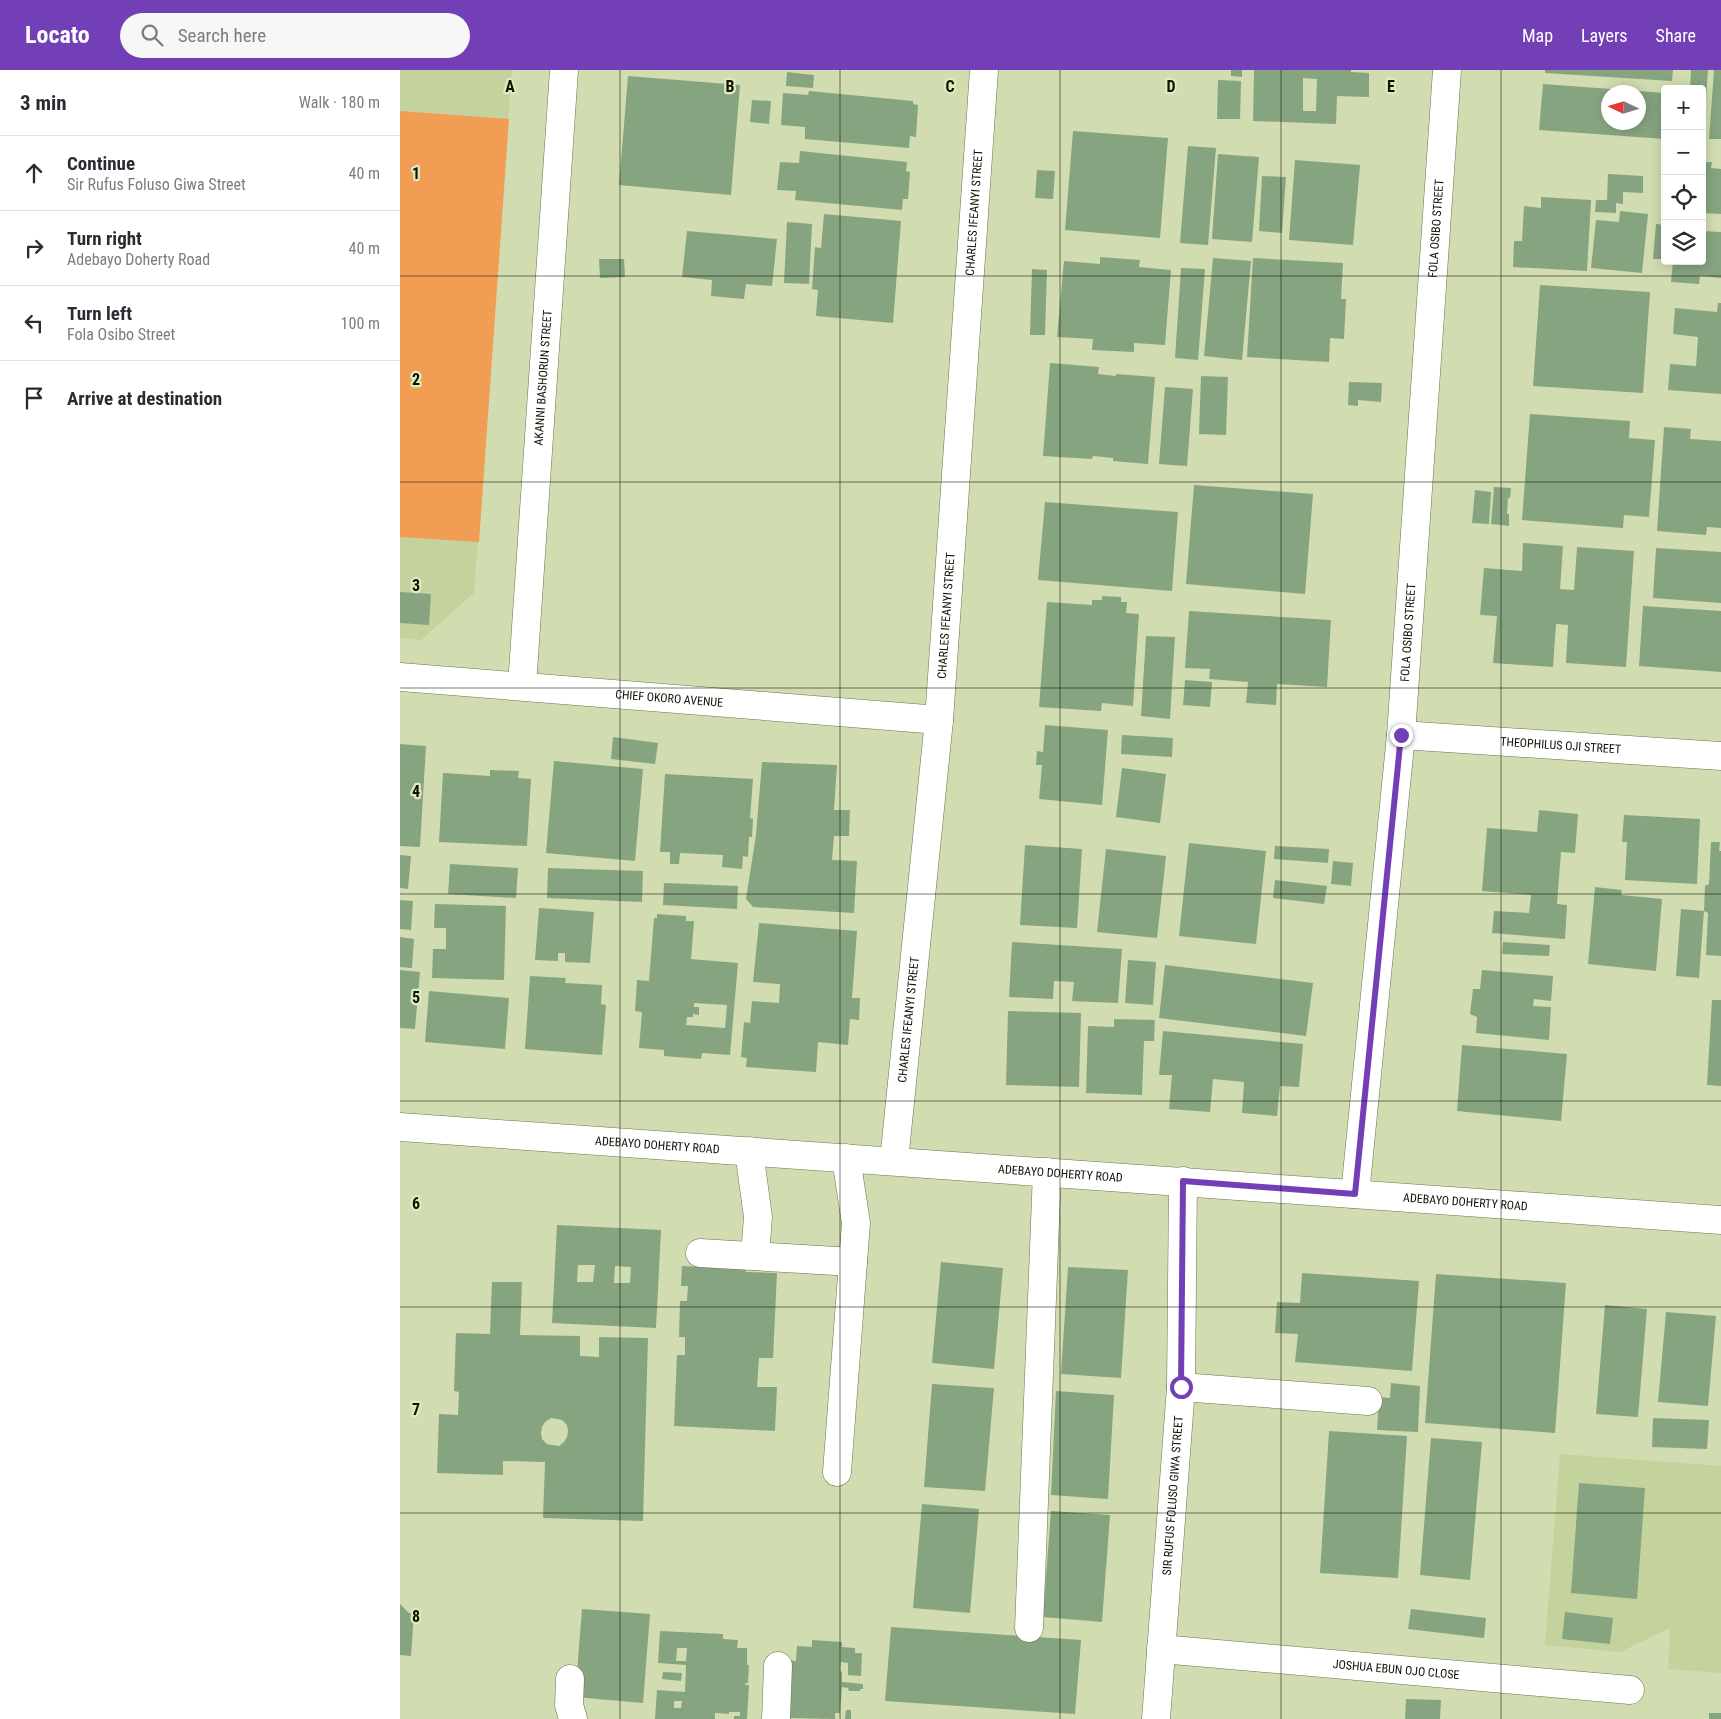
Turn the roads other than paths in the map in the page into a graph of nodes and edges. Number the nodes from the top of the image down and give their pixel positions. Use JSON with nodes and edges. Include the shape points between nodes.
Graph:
{"nodes":[{"id":1,"x":564,"y":70,"type":"edge"},
{"id":2,"x":984,"y":70,"type":"edge"},
{"id":3,"x":1447,"y":70,"type":"edge"},
{"id":4,"x":400,"y":677,"type":"edge"},
{"id":5,"x":522,"y":686,"type":"junction"},
{"id":6,"x":939,"y":720,"type":"junction"},
{"id":7,"x":1401,"y":735,"type":"junction"},
{"id":8,"x":1721,"y":756,"type":"edge"},
{"id":9,"x":400,"y":1127,"type":"edge"},
{"id":10,"x":750,"y":1151,"type":"junction"},
{"id":11,"x":846,"y":1158,"type":"junction"},
{"id":12,"x":894,"y":1161,"type":"junction"},
{"id":13,"x":1047,"y":1172,"type":"junction"},
{"id":14,"x":1183,"y":1181,"type":"junction"},
{"id":15,"x":1355,"y":1194,"type":"junction"},
{"id":16,"x":1721,"y":1220,"type":"edge"},
{"id":17,"x":700,"y":1253,"type":"dead end"},
{"id":18,"x":755,"y":1256,"type":"junction"},
{"id":19,"x":853,"y":1262,"type":"junction"},
{"id":20,"x":1181,"y":1387,"type":"junction"},
{"id":21,"x":1368,"y":1401,"type":"dead end"},
{"id":22,"x":837,"y":1472,"type":"dead end"},
{"id":23,"x":1029,"y":1628,"type":"dead end"},
{"id":24,"x":1161,"y":1649,"type":"junction"},
{"id":25,"x":778,"y":1666,"type":"dead end"},
{"id":26,"x":570,"y":1679,"type":"dead end"},
{"id":27,"x":1630,"y":1690,"type":"dead end"},
{"id":28,"x":573,"y":1719,"type":"edge"},
{"id":29,"x":776,"y":1719,"type":"edge"},
{"id":30,"x":1156,"y":1719,"type":"edge"}],
"edges":[{"from":1,"to":5,"type":"street","name":"AKANNI BASHORUN STREET"},
{"from":2,"to":6,"type":"street","name":"CHARLES IFEANYI STREET"},
{"from":3,"to":7,"type":"street","name":"FOLA OSIBO STREET"},
{"from":4,"to":5,"type":"street","name":"CHIEF OKORO AVENUE"},
{"from":5,"to":6,"type":"street","name":"CHIEF OKORO AVENUE"},
{"from":6,"to":12,"type":"street","name":"CHARLES IFEANYI STREET"},
{"from":7,"to":8,"type":"street","name":"THEOPHILUS OJI STREET"},
{"from":7,"to":15,"type":"street","name":"FOLA OSIBO STREET"},
{"from":9,"to":10,"type":"street","name":"ADEBAYO DOHERTY ROAD"},
{"from":10,"to":11,"type":"street","name":"ADEBAYO DOHERTY ROAD"},
{"from":10,"to":18,"type":"street","via":[[758,1217]]},
{"from":11,"to":12,"type":"street","name":"ADEBAYO DOHERTY ROAD"},
{"from":11,"to":19,"type":"street","via":[[856,1223]]},
{"from":12,"to":13,"type":"street","name":"ADEBAYO DOHERTY ROAD"},
{"from":13,"to":14,"type":"street","name":"ADEBAYO DOHERTY ROAD"},
{"from":13,"to":23,"type":"street"},
{"from":14,"to":15,"type":"street","name":"ADEBAYO DOHERTY ROAD"},
{"from":14,"to":20,"type":"street","name":"SIR RUFUS FOLUSO GIWA STREET"},
{"from":15,"to":16,"type":"street","name":"ADEBAYO DOHERTY ROAD"},
{"from":17,"to":18,"type":"street"},
{"from":18,"to":19,"type":"street"},
{"from":19,"to":22,"type":"street"},
{"from":20,"to":21,"type":"street"},
{"from":20,"to":24,"type":"street","name":"SIR RUFUS FOLUSO GIWA STREET"},
{"from":24,"to":27,"type":"street","name":"JOSHUA EBUN OJO CLOSE"},
{"from":24,"to":30,"type":"street","name":"SIR RUFUS FOLUSO GIWA STREET"},
{"from":25,"to":29,"type":"street"},
{"from":26,"to":28,"type":"street","via":[[569,1705]]}]}
